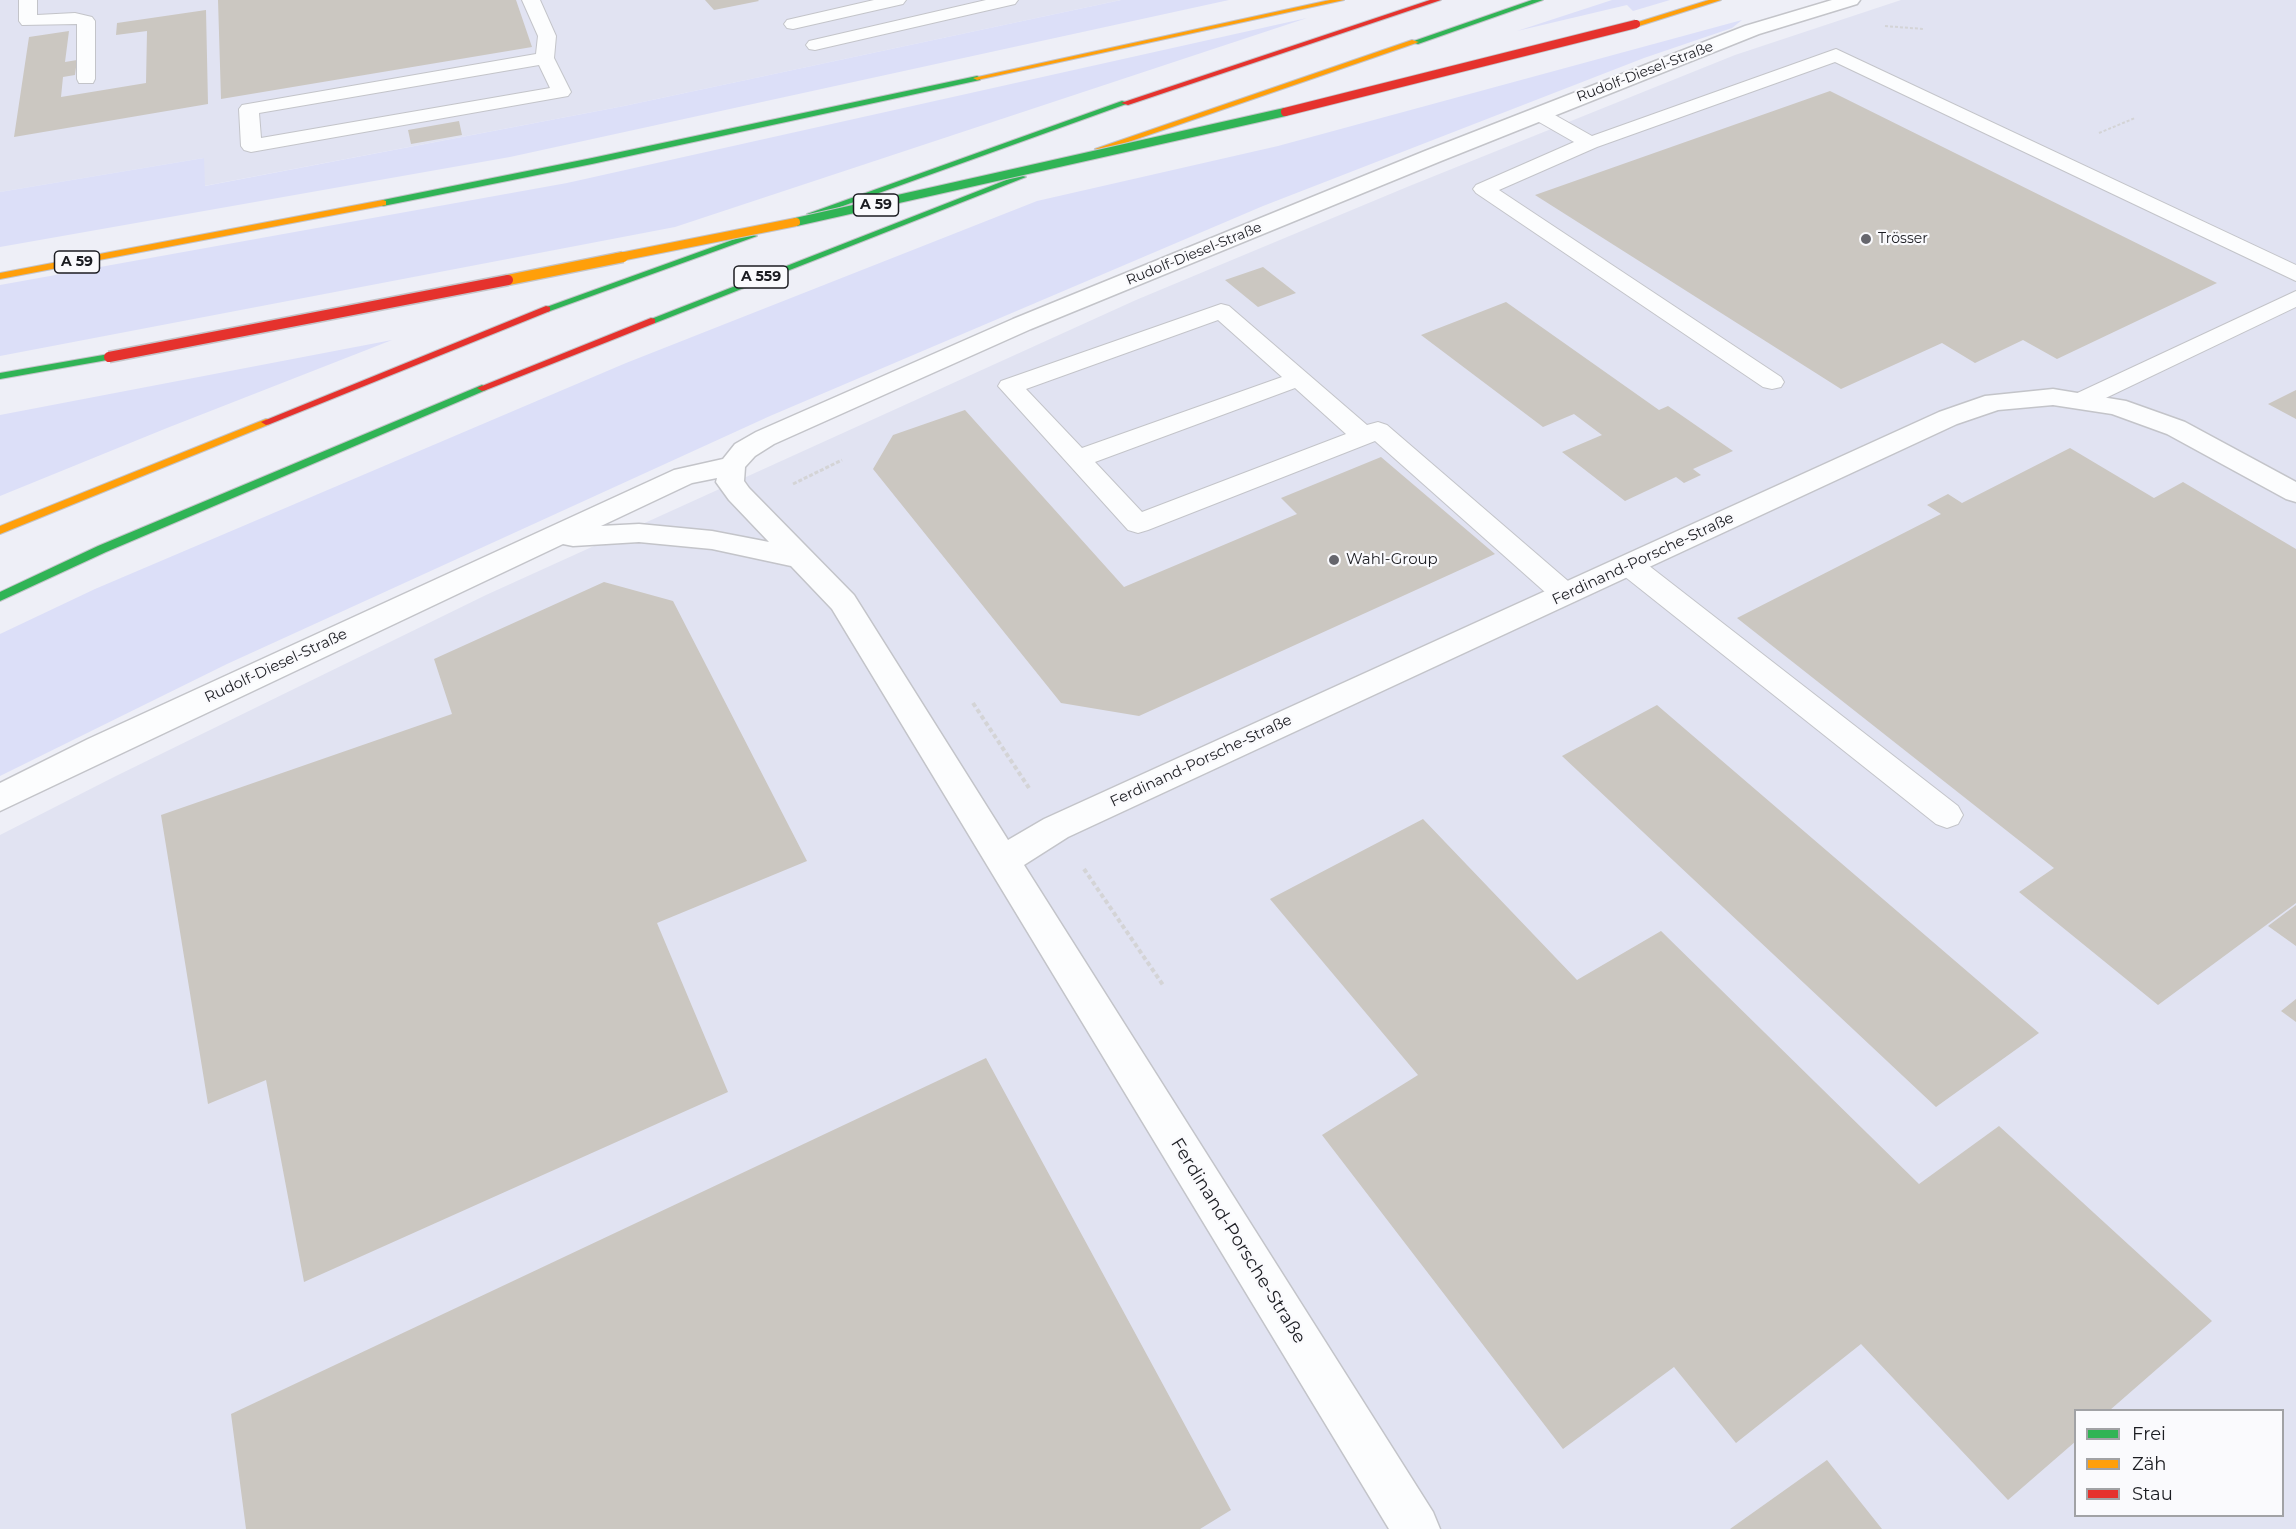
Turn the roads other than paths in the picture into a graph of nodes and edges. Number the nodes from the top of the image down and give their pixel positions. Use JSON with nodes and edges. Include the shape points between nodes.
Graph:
{"nodes":[{"id":1,"x":28,"y":0,"type":"edge"},
{"id":2,"x":531,"y":0,"type":"edge"},
{"id":3,"x":897,"y":0,"type":"edge"},
{"id":4,"x":1009,"y":0,"type":"edge"},
{"id":5,"x":1340,"y":0,"type":"edge"},
{"id":6,"x":1437,"y":0,"type":"edge"},
{"id":7,"x":1539,"y":0,"type":"edge"},
{"id":8,"x":1717,"y":0,"type":"edge"},
{"id":9,"x":1851,"y":0,"type":"edge"},
{"id":10,"x":793,"y":24,"type":"dead end"},
{"id":11,"x":815,"y":45,"type":"dead end"},
{"id":12,"x":545,"y":58,"type":"junction"},
{"id":13,"x":86,"y":79,"type":"dead end"},
{"id":14,"x":1539,"y":114,"type":"junction"},
{"id":15,"x":1590,"y":143,"type":"junction"},
{"id":16,"x":2296,"y":274,"type":"edge"},
{"id":17,"x":0,"y":276,"type":"edge"},
{"id":18,"x":2296,"y":297,"type":"edge"},
{"id":19,"x":0,"y":376,"type":"edge"},
{"id":20,"x":1298,"y":379,"type":"junction"},
{"id":21,"x":1773,"y":382,"type":"dead end"},
{"id":22,"x":2080,"y":401,"type":"junction"},
{"id":23,"x":1364,"y":436,"type":"junction"},
{"id":24,"x":1077,"y":459,"type":"junction"},
{"id":25,"x":732,"y":466,"type":"junction"},
{"id":26,"x":2296,"y":493,"type":"edge"},
{"id":27,"x":0,"y":530,"type":"edge"},
{"id":28,"x":554,"y":538,"type":"junction"},
{"id":29,"x":800,"y":558,"type":"junction"},
{"id":30,"x":1629,"y":565,"type":"junction"},
{"id":31,"x":1566,"y":594,"type":"junction"},
{"id":32,"x":0,"y":597,"type":"edge"},
{"id":33,"x":0,"y":798,"type":"edge"},
{"id":34,"x":1947,"y":815,"type":"dead end"},
{"id":35,"x":1003,"y":860,"type":"junction"},
{"id":36,"x":1416,"y":1529,"type":"edge"}],
"edges":[{"from":1,"to":13,"type":"lane","via":[[28,21],[86,21]]},
{"from":2,"to":12,"type":"lane","via":[[547,36]]},
{"from":3,"to":10,"type":"lane"},
{"from":4,"to":11,"type":"lane"},
{"from":5,"to":17,"type":"highway","number":"A 59","via":[[580,163]]},
{"from":6,"to":27,"type":"highway","via":[[1179,84],[558,304]]},
{"from":7,"to":32,"type":"highway","number":"A 559","via":[[1266,91],[940,207],[480,388],[102,549]]},
{"from":8,"to":19,"type":"highway","number":"A 59","bridge":true,"via":[[1295,110],[905,199],[634,256]]},
{"from":9,"to":14,"type":"street","name":"Rudolf-Diesel-Straße","via":[[1752,30]]},
{"from":12,"to":12,"type":"lane","via":[[249,109],[251,146],[561,92]]},
{"from":14,"to":15,"type":"lane"},
{"from":14,"to":25,"type":"street","name":"Rudolf-Diesel-Straße","via":[[1022,324],[765,438],[745,450]]},
{"from":15,"to":16,"type":"lane","via":[[1836,55]]},
{"from":15,"to":21,"type":"lane","via":[[1483,189]]},
{"from":18,"to":22,"type":"lane"},
{"from":20,"to":23,"type":"lane"},
{"from":20,"to":24,"type":"lane"},
{"from":20,"to":24,"type":"lane","via":[[1221,311],[1010,386]]},
{"from":22,"to":26,"type":"street","name":"Ferdinand-Porsche-Straße","via":[[2117,407],[2176,428]]},
{"from":22,"to":30,"type":"street","name":"Ferdinand-Porsche-Straße","via":[[2054,397],[1994,402],[1948,418]]},
{"from":23,"to":24,"type":"lane","via":[[1138,524]]},
{"from":23,"to":31,"type":"lane","via":[[1378,430]]},
{"from":25,"to":28,"type":"street","name":"Rudolf-Diesel-Straße","via":[[684,476]]},
{"from":25,"to":29,"type":"street","name":"Ferdinand-Porsche-Straße","via":[[730,482]]},
{"from":28,"to":29,"type":"street","name":"Rudolf-Diesel-Straße","via":[[639,533],[712,540]]},
{"from":28,"to":33,"type":"street","name":"Rudolf-Diesel-Straße"},
{"from":29,"to":35,"type":"street","name":"Ferdinand-Porsche-Straße","via":[[843,602]]},
{"from":30,"to":31,"type":"street","name":"Ferdinand-Porsche-Straße"},
{"from":30,"to":34,"type":"lane"},
{"from":31,"to":35,"type":"street","name":"Ferdinand-Porsche-Straße","via":[[1056,828]]},
{"from":35,"to":36,"type":"street","name":"Ferdinand-Porsche-Straße"}]}
